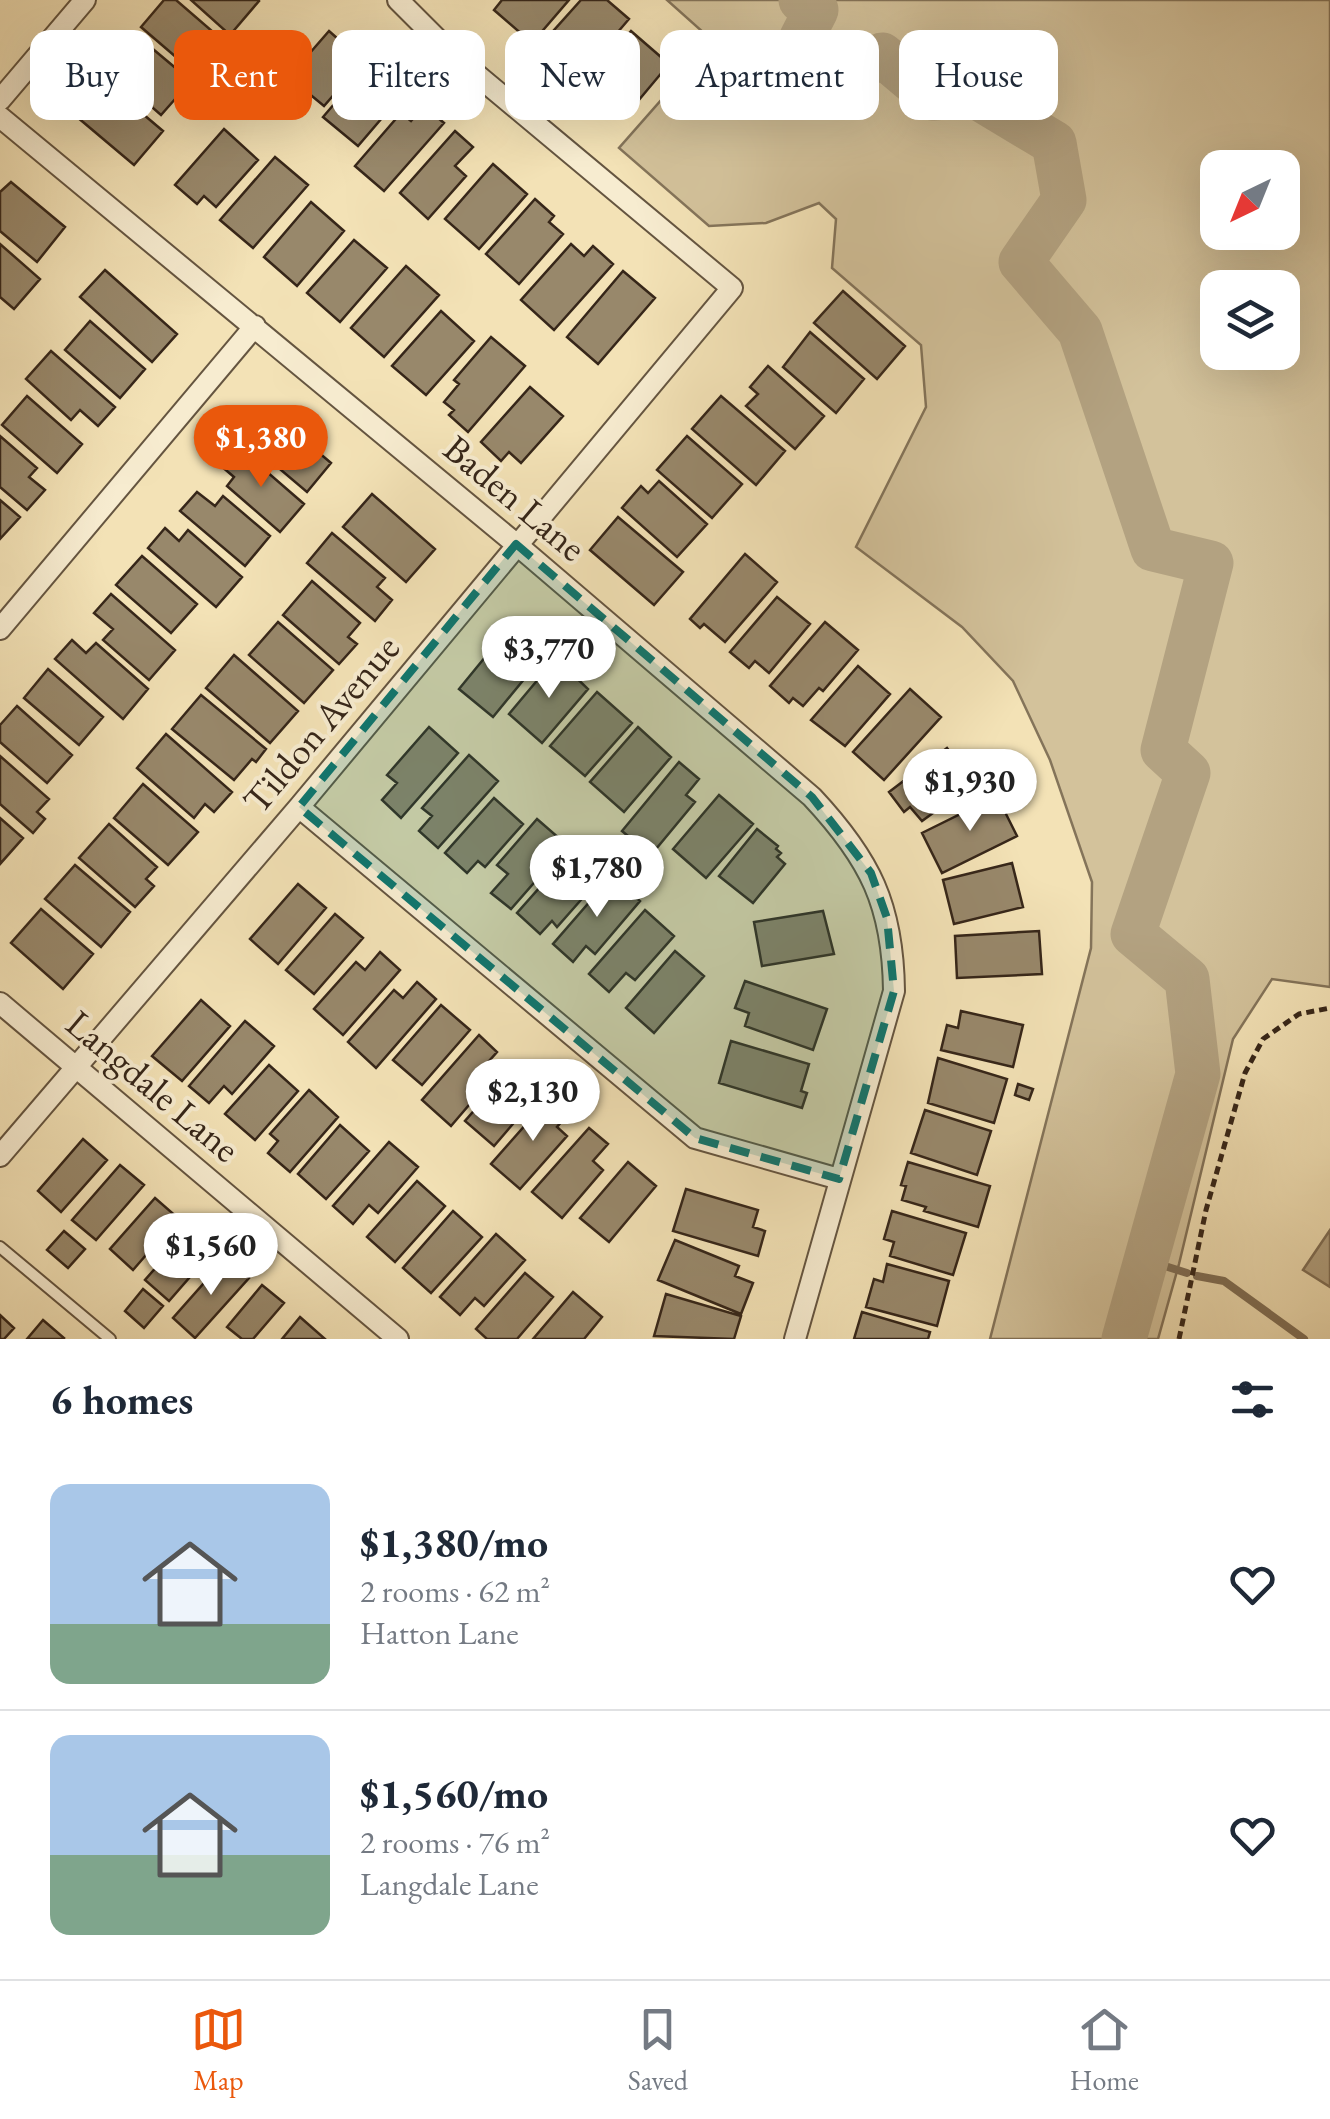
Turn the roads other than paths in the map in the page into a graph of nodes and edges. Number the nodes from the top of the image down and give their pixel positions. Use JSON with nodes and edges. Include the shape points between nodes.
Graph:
{"nodes":[{"id":1,"x":85,"y":0,"type":"edge"},
{"id":2,"x":398,"y":0,"type":"edge"},
{"id":3,"x":0,"y":100,"type":"edge"},
{"id":4,"x":0,"y":117,"type":"edge"},
{"id":5,"x":254,"y":326,"type":"junction"},
{"id":6,"x":516,"y":544,"type":"junction"},
{"id":7,"x":0,"y":629,"type":"edge"},
{"id":8,"x":299,"y":807,"type":"junction"},
{"id":9,"x":0,"y":1003,"type":"edge"},
{"id":10,"x":75,"y":1066,"type":"junction"},
{"id":11,"x":0,"y":1156,"type":"edge"},
{"id":12,"x":839,"y":1180,"type":"junction"},
{"id":13,"x":0,"y":1246,"type":"edge"},
{"id":14,"x":110,"y":1339,"type":"edge"},
{"id":15,"x":398,"y":1339,"type":"edge"},
{"id":16,"x":795,"y":1339,"type":"edge"}],
"edges":[{"from":1,"to":3,"type":"street"},
{"from":2,"to":6,"type":"street","name":"Tildon Avenue","via":[[453,55],[732,288]]},
{"from":4,"to":5,"type":"street","name":"Baden Lane"},
{"from":5,"to":6,"type":"street","name":"Baden Lane"},
{"from":5,"to":7,"type":"street"},
{"from":6,"to":8,"type":"street","name":"Tildon Avenue"},
{"from":6,"to":12,"type":"street","name":"Baden Lane","via":[[812,797],[847,834],[871,874],[887,918],[894,991]]},
{"from":8,"to":10,"type":"street","name":"Tildon Avenue"},
{"from":8,"to":12,"type":"street","via":[[696,1138]]},
{"from":9,"to":10,"type":"street","name":"Langdale Lane"},
{"from":10,"to":11,"type":"street","name":"Tildon Avenue"},
{"from":10,"to":15,"type":"street","name":"Langdale Lane"},
{"from":12,"to":16,"type":"street","name":"Baden Lane"},
{"from":13,"to":14,"type":"lane"}]}
